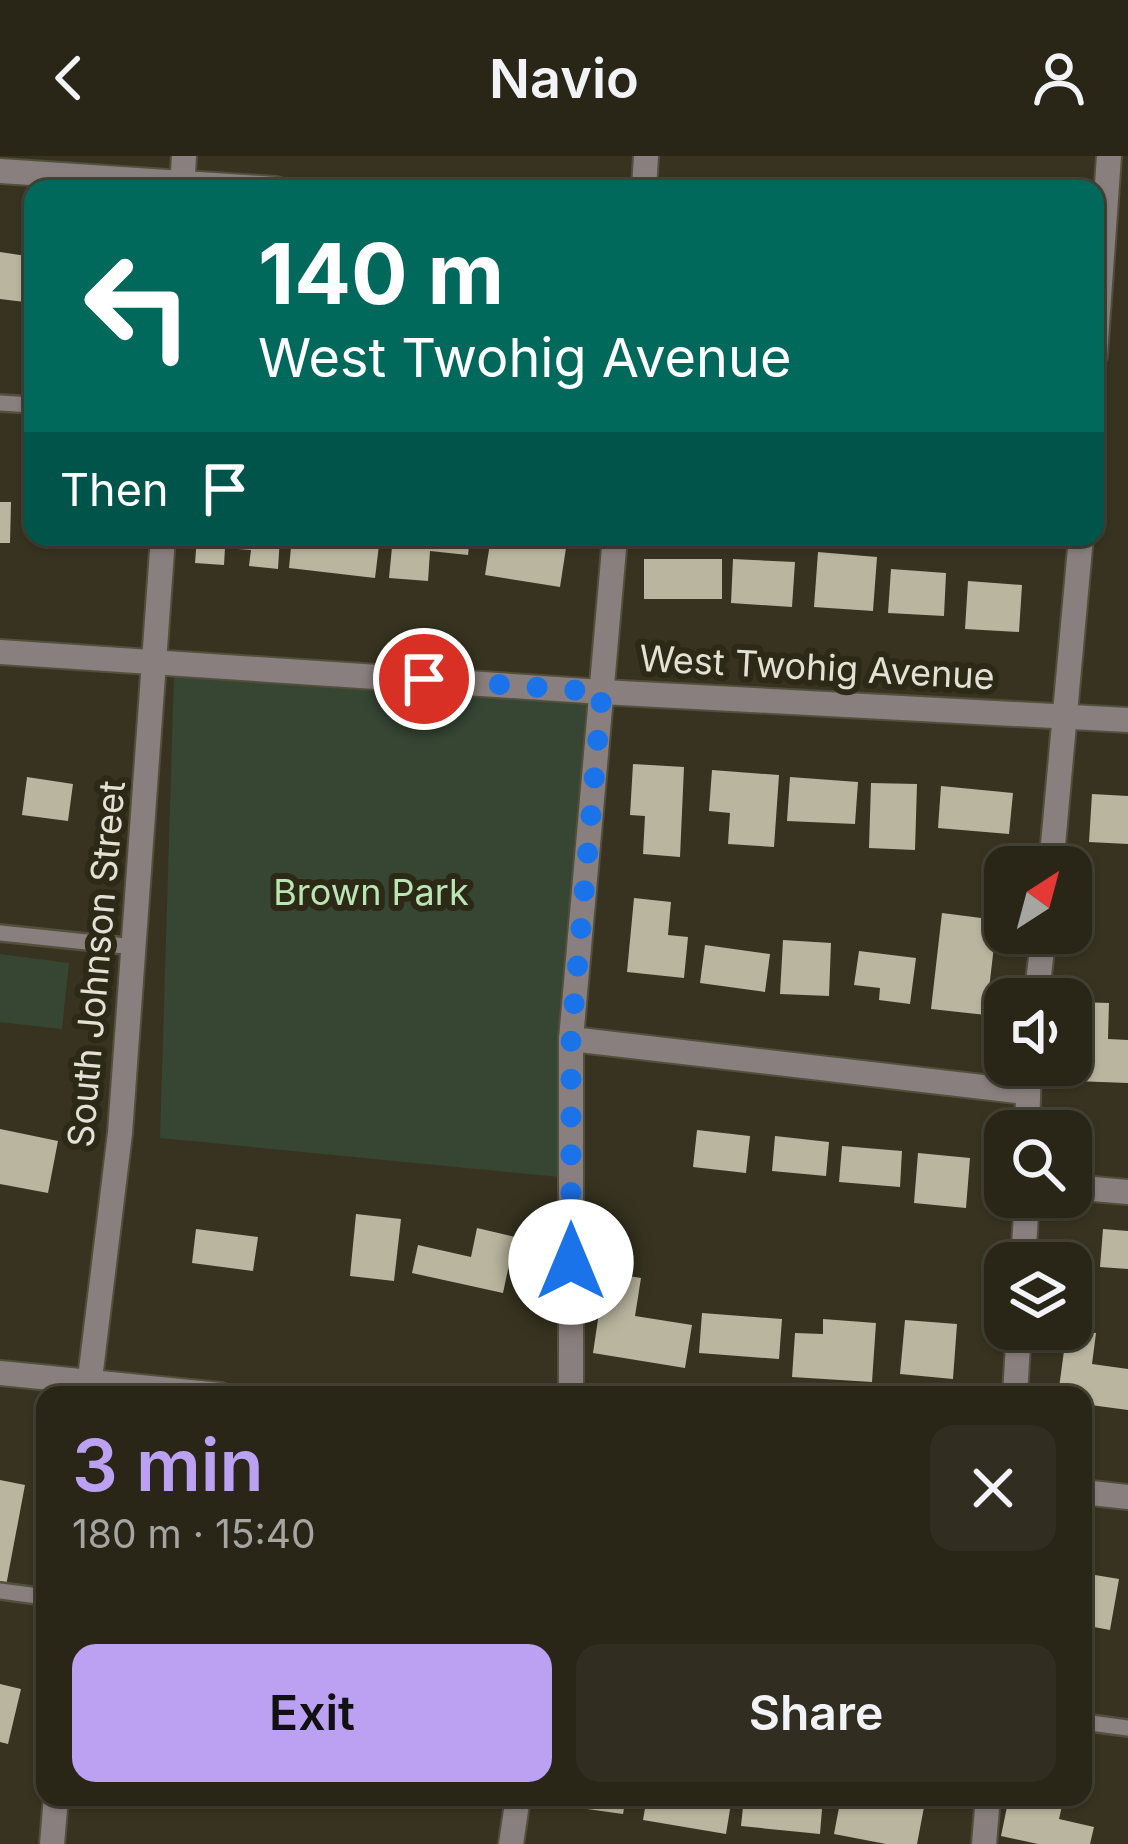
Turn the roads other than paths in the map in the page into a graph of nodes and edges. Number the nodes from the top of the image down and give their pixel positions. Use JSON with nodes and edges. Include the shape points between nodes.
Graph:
{"nodes":[{"id":1,"x":1109,"y":156,"type":"edge"},
{"id":2,"x":0,"y":171,"type":"edge"},
{"id":3,"x":109,"y":180,"type":"edge"},
{"id":4,"x":1109,"y":231,"type":"edge"},
{"id":5,"x":1104,"y":275,"type":"edge"},
{"id":6,"x":163,"y":546,"type":"edge"},
{"id":7,"x":614,"y":546,"type":"edge"},
{"id":8,"x":1080,"y":546,"type":"edge"},
{"id":9,"x":0,"y":652,"type":"edge"},
{"id":10,"x":157,"y":661,"type":"junction"},
{"id":11,"x":602,"y":692,"type":"junction"},
{"id":12,"x":1068,"y":715,"type":"junction"},
{"id":13,"x":1128,"y":720,"type":"edge"},
{"id":14,"x":1053,"y":846,"type":"edge"},
{"id":15,"x":0,"y":933,"type":"edge"},
{"id":16,"x":135,"y":947,"type":"junction"},
{"id":17,"x":571,"y":1039,"type":"junction"},
{"id":18,"x":1027,"y":1086,"type":"edge"},
{"id":19,"x":1026,"y":1093,"type":"junction"},
{"id":20,"x":1026,"y":1110,"type":"edge"},
{"id":21,"x":1092,"y":1189,"type":"edge"},
{"id":22,"x":1128,"y":1192,"type":"edge"},
{"id":23,"x":1018,"y":1350,"type":"edge"},
{"id":24,"x":0,"y":1372,"type":"edge"},
{"id":25,"x":77,"y":1386,"type":"edge"},
{"id":26,"x":88,"y":1386,"type":"edge"},
{"id":27,"x":571,"y":1386,"type":"edge"},
{"id":28,"x":1016,"y":1386,"type":"edge"},
{"id":29,"x":1092,"y":1493,"type":"edge"},
{"id":30,"x":1128,"y":1497,"type":"edge"},
{"id":31,"x":0,"y":1591,"type":"edge"},
{"id":32,"x":36,"y":1596,"type":"edge"},
{"id":33,"x":1092,"y":1723,"type":"edge"},
{"id":34,"x":1128,"y":1728,"type":"edge"},
{"id":35,"x":55,"y":1806,"type":"edge"},
{"id":36,"x":517,"y":1806,"type":"edge"},
{"id":37,"x":987,"y":1806,"type":"edge"},
{"id":38,"x":52,"y":1844,"type":"edge"},
{"id":39,"x":511,"y":1844,"type":"edge"},
{"id":40,"x":984,"y":1844,"type":"edge"}],
"edges":[{"from":1,"to":4,"type":"street"},
{"from":2,"to":3,"type":"street"},
{"from":4,"to":5,"type":"street"},
{"from":6,"to":10,"type":"street","name":"South Johnson Street"},
{"from":7,"to":11,"type":"street"},
{"from":8,"to":12,"type":"street"},
{"from":9,"to":10,"type":"street","name":"West Twohig Avenue"},
{"from":10,"to":11,"type":"street","name":"West Twohig Avenue"},
{"from":10,"to":16,"type":"street","name":"South Johnson Street"},
{"from":11,"to":12,"type":"street","name":"West Twohig Avenue"},
{"from":11,"to":17,"type":"street"},
{"from":12,"to":13,"type":"street","name":"West Twohig Avenue"},
{"from":12,"to":14,"type":"street"},
{"from":15,"to":16,"type":"lane"},
{"from":16,"to":26,"type":"street","name":"South Johnson Street"},
{"from":17,"to":19,"type":"street"},
{"from":17,"to":27,"type":"street"},
{"from":18,"to":19,"type":"street"},
{"from":19,"to":20,"type":"street"},
{"from":21,"to":22,"type":"street"},
{"from":23,"to":28,"type":"street"},
{"from":24,"to":25,"type":"street"},
{"from":29,"to":30,"type":"street"},
{"from":31,"to":32,"type":"lane"},
{"from":33,"to":34,"type":"lane"},
{"from":35,"to":38,"type":"street"},
{"from":36,"to":39,"type":"street"},
{"from":37,"to":40,"type":"street"}]}
